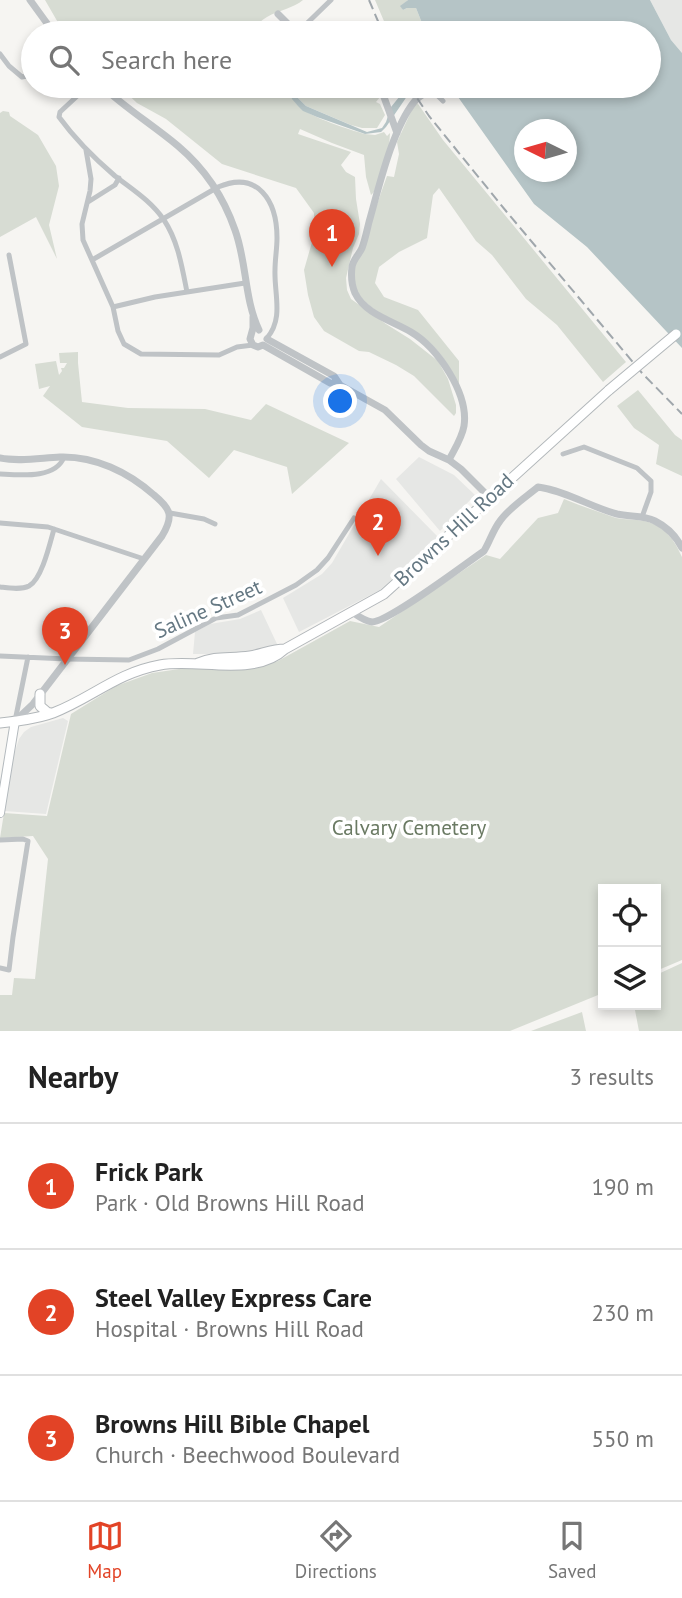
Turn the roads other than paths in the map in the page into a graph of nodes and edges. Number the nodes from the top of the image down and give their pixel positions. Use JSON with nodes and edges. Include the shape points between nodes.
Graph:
{"nodes":[{"id":1,"x":30,"y":0,"type":"edge"},
{"id":2,"x":331,"y":0,"type":"edge"},
{"id":3,"x":278,"y":14,"type":"dead end"},
{"id":4,"x":45,"y":21,"type":"edge"},
{"id":5,"x":285,"y":21,"type":"edge"},
{"id":6,"x":309,"y":21,"type":"edge"},
{"id":7,"x":0,"y":54,"type":"edge"},
{"id":8,"x":21,"y":76,"type":"edge"},
{"id":9,"x":76,"y":98,"type":"edge"},
{"id":10,"x":116,"y":98,"type":"edge"},
{"id":11,"x":384,"y":98,"type":"edge"},
{"id":12,"x":418,"y":98,"type":"edge"},
{"id":13,"x":440,"y":98,"type":"edge"},
{"id":14,"x":443,"y":101,"type":"dead end"},
{"id":15,"x":396,"y":131,"type":"junction"},
{"id":16,"x":86,"y":150,"type":"junction"},
{"id":17,"x":119,"y":178,"type":"junction"},
{"id":18,"x":214,"y":189,"type":"junction"},
{"id":19,"x":88,"y":202,"type":"junction"},
{"id":20,"x":163,"y":219,"type":"junction"},
{"id":21,"x":9,"y":255,"type":"dead end"},
{"id":22,"x":92,"y":260,"type":"junction"},
{"id":23,"x":245,"y":283,"type":"junction"},
{"id":24,"x":187,"y":292,"type":"junction"},
{"id":25,"x":113,"y":307,"type":"junction"},
{"id":26,"x":682,"y":328,"type":"edge"},
{"id":27,"x":260,"y":336,"type":"junction"},
{"id":28,"x":253,"y":345,"type":"joint"},
{"id":29,"x":237,"y":347,"type":"junction"},
{"id":30,"x":0,"y":357,"type":"edge"},
{"id":31,"x":563,"y":454,"type":"dead end"},
{"id":32,"x":64,"y":457,"type":"junction"},
{"id":33,"x":0,"y":458,"type":"edge"},
{"id":34,"x":449,"y":460,"type":"junction"},
{"id":35,"x":0,"y":474,"type":"edge"},
{"id":36,"x":490,"y":498,"type":"junction"},
{"id":37,"x":170,"y":513,"type":"junction"},
{"id":38,"x":642,"y":517,"type":"junction"},
{"id":39,"x":354,"y":518,"type":"dead end"},
{"id":40,"x":0,"y":523,"type":"edge"},
{"id":41,"x":215,"y":524,"type":"dead end"},
{"id":42,"x":54,"y":529,"type":"junction"},
{"id":43,"x":682,"y":548,"type":"edge"},
{"id":44,"x":144,"y":559,"type":"junction"},
{"id":45,"x":0,"y":587,"type":"edge"},
{"id":46,"x":352,"y":612,"type":"junction"},
{"id":47,"x":0,"y":656,"type":"edge"},
{"id":48,"x":28,"y":657,"type":"junction"},
{"id":49,"x":67,"y":659,"type":"junction"},
{"id":50,"x":40,"y":694,"type":"junction"},
{"id":51,"x":53,"y":713,"type":"junction"},
{"id":52,"x":16,"y":721,"type":"junction"},
{"id":53,"x":0,"y":723,"type":"edge"},
{"id":54,"x":3,"y":782,"type":"edge"},
{"id":55,"x":0,"y":813,"type":"edge"},
{"id":56,"x":0,"y":840,"type":"edge"},
{"id":57,"x":0,"y":968,"type":"edge"}],
"edges":[{"from":1,"to":4,"type":"street"},
{"from":2,"to":6,"type":"street"},
{"from":3,"to":5,"type":"street"},
{"from":7,"to":8,"type":"street"},
{"from":9,"to":16,"type":"street","via":[[59,114]]},
{"from":10,"to":18,"type":"street","via":[[178,146]]},
{"from":11,"to":15,"type":"street"},
{"from":12,"to":15,"type":"street"},
{"from":13,"to":14,"type":"street"},
{"from":15,"to":34,"type":"street","via":[[351,274],[361,304],[414,333],[448,370],[457,388],[464,424]]},
{"from":16,"to":17,"type":"street"},
{"from":16,"to":19,"type":"street","via":[[91,179]]},
{"from":17,"to":19,"type":"street"},
{"from":17,"to":20,"type":"street","via":[[147,199]]},
{"from":18,"to":20,"type":"street"},
{"from":18,"to":23,"type":"street","via":[[236,230]]},
{"from":18,"to":27,"type":"street","via":[[244,182],[271,203],[277,239],[278,305],[272,328]]},
{"from":19,"to":22,"type":"street","via":[[83,240]]},
{"from":20,"to":22,"type":"street"},
{"from":20,"to":24,"type":"street","via":[[180,255]]},
{"from":21,"to":30,"type":"street","via":[[26,344]]},
{"from":22,"to":25,"type":"street"},
{"from":23,"to":24,"type":"street"},
{"from":23,"to":27,"type":"street"},
{"from":24,"to":25,"type":"street"},
{"from":25,"to":29,"type":"street","via":[[124,344],[141,354],[219,355]]},
{"from":26,"to":36,"type":"main road","name":"Browns Hill Road","bridge":true},
{"from":27,"to":28,"type":"street","via":[[251,341]]},
{"from":27,"to":29,"type":"street"},
{"from":27,"to":34,"type":"street","via":[[334,376],[340,385],[385,410],[429,451]]},
{"from":28,"to":29,"type":"street"},
{"from":31,"to":38,"type":"street","via":[[583,447],[637,468],[651,481]]},
{"from":32,"to":33,"type":"street"},
{"from":32,"to":35,"type":"street","via":[[60,466],[49,471]]},
{"from":32,"to":37,"type":"street","via":[[97,461],[122,472],[147,488]]},
{"from":34,"to":36,"type":"street"},
{"from":36,"to":46,"type":"main road","name":"Browns Hill Road","via":[[384,594]]},
{"from":37,"to":41,"type":"street"},
{"from":37,"to":44,"type":"street","via":[[166,528]]},
{"from":38,"to":43,"type":"street","via":[[670,531]]},
{"from":38,"to":46,"type":"street","via":[[538,487],[503,517],[484,551],[398,611],[373,622]]},
{"from":39,"to":49,"type":"street","name":"Saline Street","via":[[317,570],[259,606],[216,618],[129,660]]},
{"from":40,"to":42,"type":"street"},
{"from":42,"to":44,"type":"street"},
{"from":42,"to":45,"type":"street","via":[[32,583],[21,588]]},
{"from":44,"to":49,"type":"street"},
{"from":46,"to":51,"type":"main road","name":"Browns Hill Road","via":[[285,649],[163,664],[128,673]]},
{"from":47,"to":48,"type":"street","name":"Saline Street"},
{"from":48,"to":49,"type":"street","name":"Saline Street"},
{"from":48,"to":52,"type":"street"},
{"from":49,"to":50,"type":"street"},
{"from":50,"to":51,"type":"main road","via":[[41,708]]},
{"from":50,"to":52,"type":"street"},
{"from":51,"to":52,"type":"main road","name":"Browns Hill Road"},
{"from":52,"to":53,"type":"main road","name":"Browns Hill Road"},
{"from":52,"to":54,"type":"main road"},
{"from":54,"to":55,"type":"main road"},
{"from":56,"to":57,"type":"street","via":[[28,841],[9,970]]}]}
